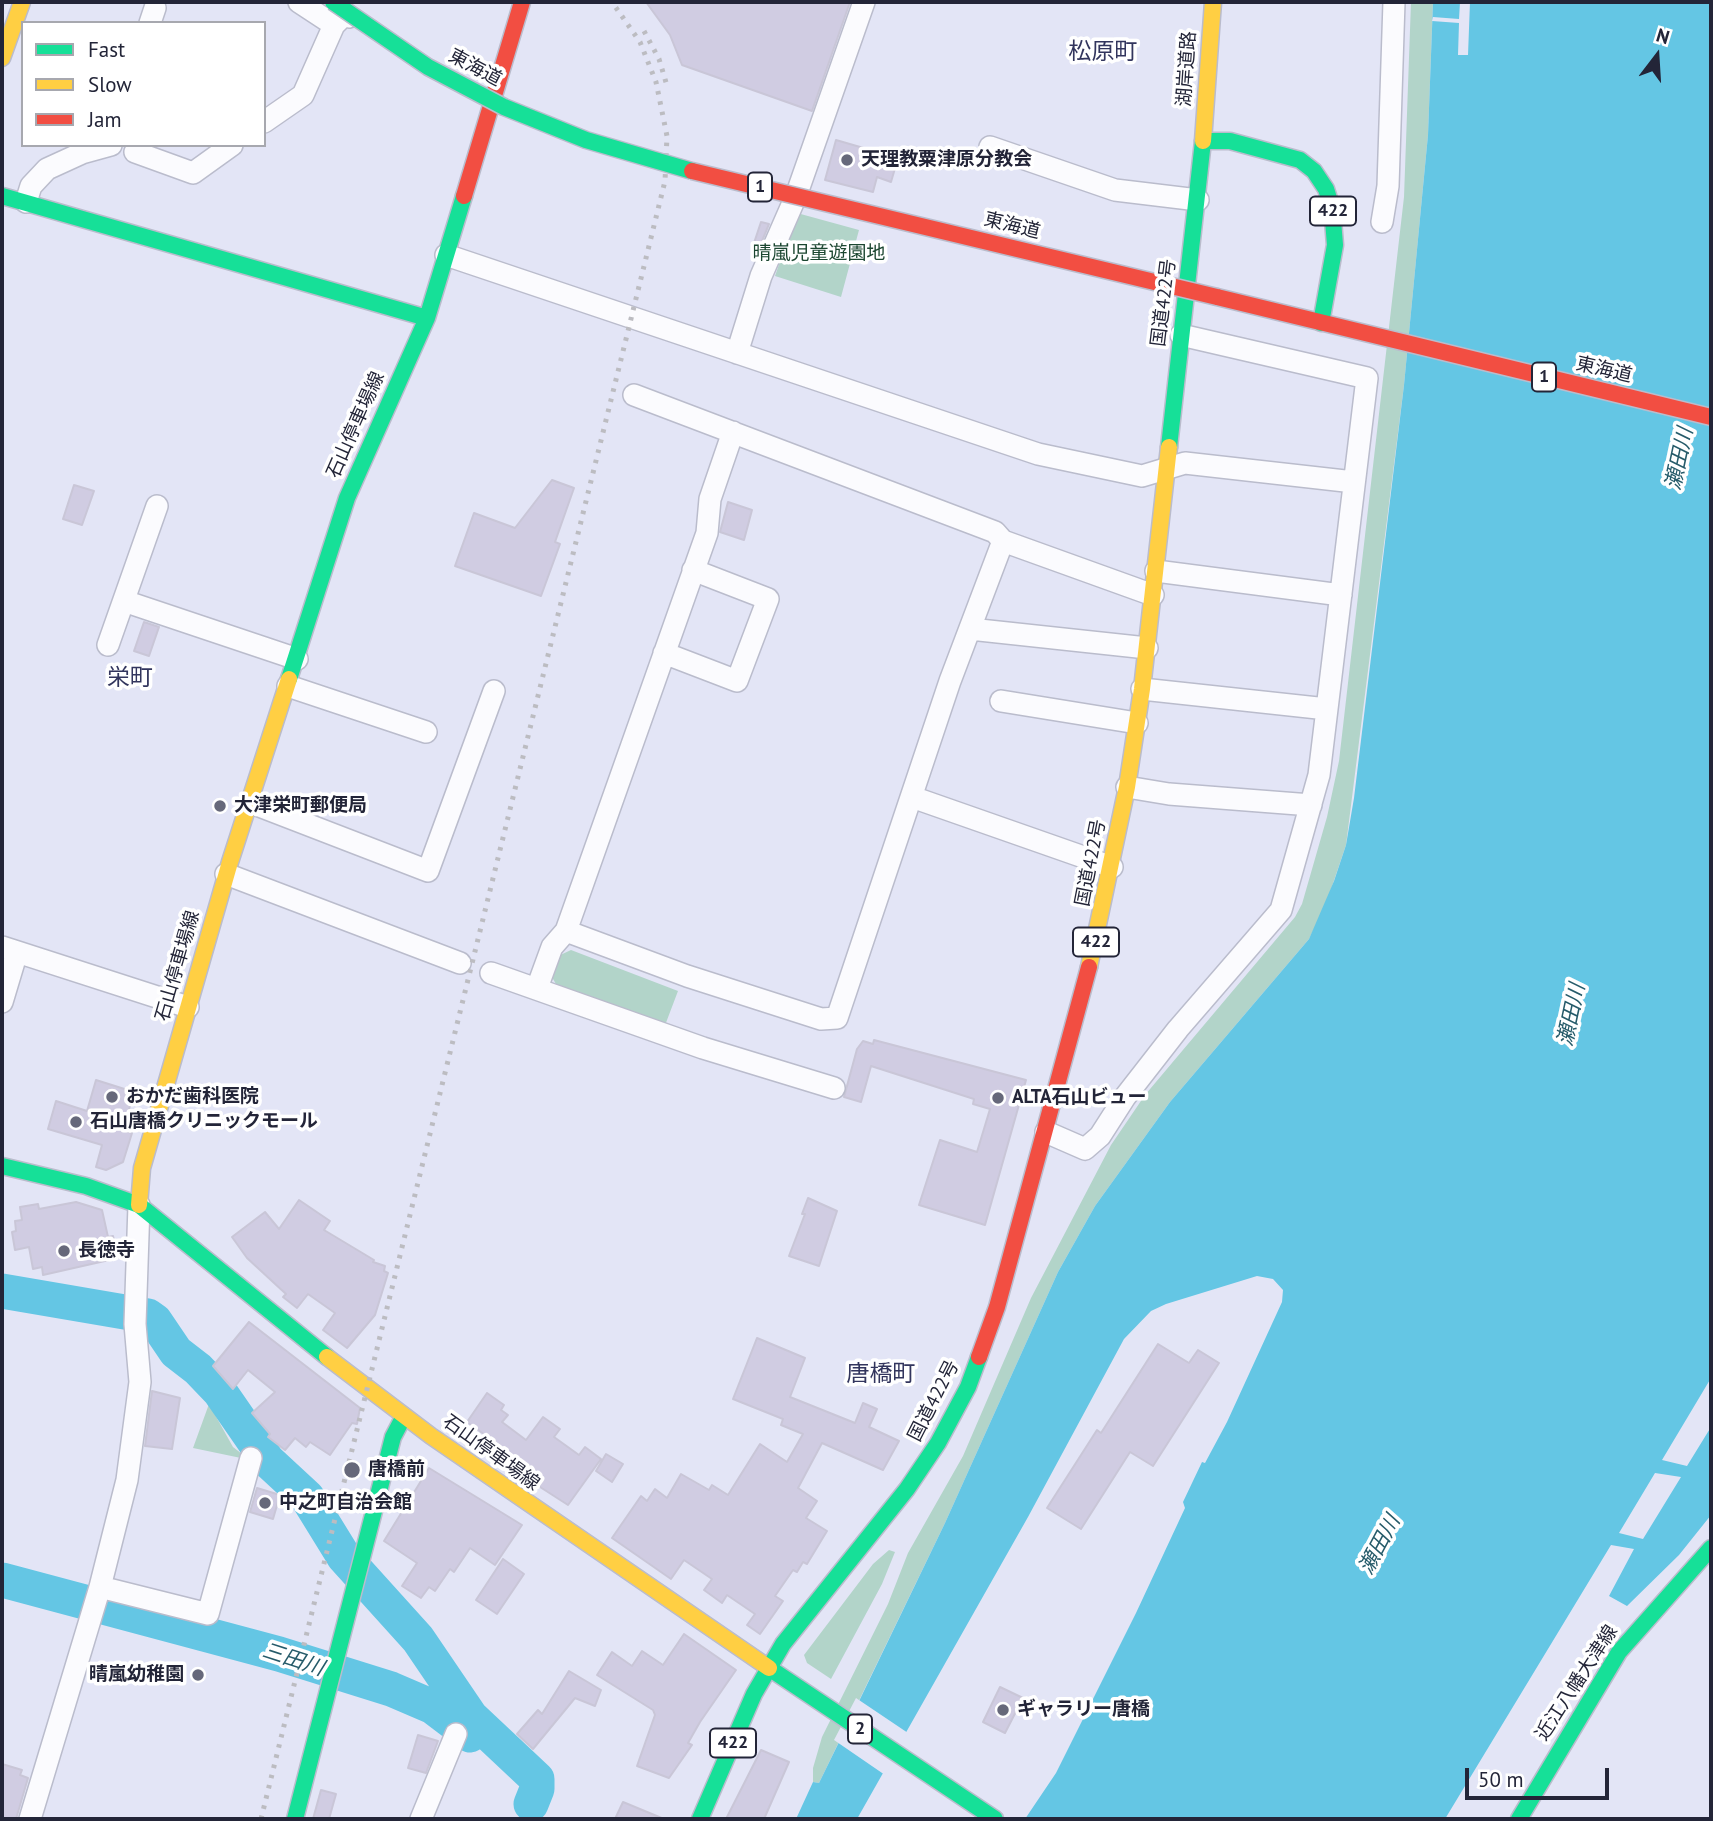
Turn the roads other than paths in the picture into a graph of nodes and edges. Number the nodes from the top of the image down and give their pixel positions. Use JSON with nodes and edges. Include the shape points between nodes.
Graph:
{"nodes":[{"id":1,"x":22,"y":2,"type":"edge"},
{"id":2,"x":299,"y":2,"type":"edge"},
{"id":3,"x":522,"y":2,"type":"edge"},
{"id":4,"x":864,"y":2,"type":"edge"},
{"id":5,"x":1213,"y":2,"type":"edge"},
{"id":6,"x":1394,"y":2,"type":"edge"},
{"id":7,"x":338,"y":11,"type":"edge"},
{"id":8,"x":2,"y":58,"type":"edge"},
{"id":9,"x":491,"y":99,"type":"junction"},
{"id":10,"x":266,"y":121,"type":"edge"},
{"id":11,"x":1203,"y":141,"type":"junction"},
{"id":12,"x":990,"y":146,"type":"dead end"},
{"id":13,"x":104,"y":147,"type":"edge"},
{"id":14,"x":229,"y":147,"type":"edge"},
{"id":15,"x":135,"y":152,"type":"dead end"},
{"id":16,"x":2,"y":196,"type":"edge"},
{"id":17,"x":796,"y":196,"type":"junction"},
{"id":18,"x":1198,"y":200,"type":"junction"},
{"id":19,"x":26,"y":202,"type":"junction"},
{"id":20,"x":1382,"y":222,"type":"dead end"},
{"id":21,"x":446,"y":255,"type":"junction"},
{"id":22,"x":1186,"y":289,"type":"junction"},
{"id":23,"x":427,"y":318,"type":"junction"},
{"id":24,"x":1321,"y":323,"type":"junction"},
{"id":25,"x":1181,"y":335,"type":"junction"},
{"id":26,"x":737,"y":353,"type":"junction"},
{"id":27,"x":634,"y":395,"type":"dead end"},
{"id":28,"x":1711,"y":417,"type":"edge"},
{"id":29,"x":733,"y":432,"type":"junction"},
{"id":30,"x":1167,"y":469,"type":"junction"},
{"id":31,"x":1354,"y":481,"type":"junction"},
{"id":32,"x":157,"y":506,"type":"dead end"},
{"id":33,"x":1003,"y":541,"type":"junction"},
{"id":34,"x":694,"y":570,"type":"junction"},
{"id":35,"x":1156,"y":571,"type":"junction"},
{"id":36,"x":1153,"y":595,"type":"junction"},
{"id":37,"x":1341,"y":595,"type":"junction"},
{"id":38,"x":124,"y":601,"type":"junction"},
{"id":39,"x":970,"y":629,"type":"junction"},
{"id":40,"x":108,"y":645,"type":"dead end"},
{"id":41,"x":1147,"y":648,"type":"junction"},
{"id":42,"x":664,"y":653,"type":"junction"},
{"id":43,"x":297,"y":659,"type":"junction"},
{"id":44,"x":288,"y":686,"type":"junction"},
{"id":45,"x":1143,"y":689,"type":"junction"},
{"id":46,"x":494,"y":691,"type":"dead end"},
{"id":47,"x":1000,"y":701,"type":"dead end"},
{"id":48,"x":1327,"y":709,"type":"junction"},
{"id":49,"x":1137,"y":723,"type":"junction"},
{"id":50,"x":426,"y":733,"type":"dead end"},
{"id":51,"x":1127,"y":787,"type":"junction"},
{"id":52,"x":912,"y":797,"type":"junction"},
{"id":53,"x":249,"y":802,"type":"junction"},
{"id":54,"x":1311,"y":804,"type":"junction"},
{"id":55,"x":1112,"y":867,"type":"junction"},
{"id":56,"x":226,"y":874,"type":"junction"},
{"id":57,"x":566,"y":931,"type":"junction"},
{"id":58,"x":10,"y":949,"type":"edge"},
{"id":59,"x":460,"y":963,"type":"dead end"},
{"id":60,"x":491,"y":973,"type":"dead end"},
{"id":61,"x":537,"y":988,"type":"junction"},
{"id":62,"x":2,"y":1002,"type":"edge"},
{"id":63,"x":188,"y":1007,"type":"junction"},
{"id":64,"x":834,"y":1088,"type":"dead end"},
{"id":65,"x":1046,"y":1132,"type":"junction"},
{"id":66,"x":2,"y":1166,"type":"edge"},
{"id":67,"x":139,"y":1205,"type":"junction"},
{"id":68,"x":404,"y":1416,"type":"junction"},
{"id":69,"x":251,"y":1458,"type":"dead end"},
{"id":70,"x":1711,"y":1548,"type":"edge"},
{"id":71,"x":97,"y":1600,"type":"junction"},
{"id":72,"x":769,"y":1668,"type":"junction"},
{"id":73,"x":456,"y":1734,"type":"dead end"},
{"id":74,"x":991,"y":1817,"type":"edge"},
{"id":75,"x":30,"y":1819,"type":"edge"},
{"id":76,"x":295,"y":1819,"type":"edge"},
{"id":77,"x":421,"y":1819,"type":"edge"},
{"id":78,"x":700,"y":1819,"type":"edge"},
{"id":79,"x":1519,"y":1819,"type":"edge"}],
"edges":[{"from":1,"to":8,"type":"main road"},
{"from":2,"to":7,"type":"street"},
{"from":3,"to":9,"type":"main road","name":"石山停車場線"},
{"from":4,"to":17,"type":"street"},
{"from":5,"to":11,"type":"main road","name":"湖岸道路"},
{"from":6,"to":20,"type":"street","via":[[1388,186]]},
{"from":7,"to":9,"type":"street","via":[[426,68]]},
{"from":7,"to":10,"type":"street","via":[[303,95]]},
{"from":7,"to":24,"type":"main road","name":"東海道","number":"1","bridge":true,"via":[[504,107],[586,141],[679,168]]},
{"from":9,"to":17,"type":"street","via":[[600,145]]},
{"from":9,"to":21,"type":"main road","name":"石山停車場線"},
{"from":11,"to":18,"type":"main road","name":"国道422号","number":"422"},
{"from":11,"to":24,"type":"main road","number":"422","via":[[1230,141],[1300,160],[1326,189],[1334,216],[1335,245]]},
{"from":12,"to":18,"type":"street","via":[[1115,190]]},
{"from":13,"to":19,"type":"street","via":[[47,169],[31,186]]},
{"from":14,"to":15,"type":"street","via":[[193,173]]},
{"from":16,"to":19,"type":"main road"},
{"from":17,"to":22,"type":"street"},
{"from":17,"to":26,"type":"street"},
{"from":18,"to":22,"type":"main road","name":"国道422号","number":"422"},
{"from":19,"to":23,"type":"main road"},
{"from":21,"to":23,"type":"main road","name":"石山停車場線"},
{"from":21,"to":26,"type":"street"},
{"from":22,"to":25,"type":"main road","name":"国道422号","number":"422"},
{"from":23,"to":43,"type":"main road","name":"石山停車場線","via":[[347,498]]},
{"from":24,"to":28,"type":"main road","name":"東海道","number":"1"},
{"from":25,"to":30,"type":"main road","name":"国道422号","number":"422"},
{"from":25,"to":31,"type":"street","via":[[1367,379]]},
{"from":26,"to":30,"type":"street","via":[[1038,454],[1142,476]]},
{"from":27,"to":29,"type":"street"},
{"from":29,"to":33,"type":"street","via":[[995,532]]},
{"from":29,"to":34,"type":"street","via":[[710,499],[707,533]]},
{"from":30,"to":31,"type":"street","via":[[1185,463]]},
{"from":30,"to":35,"type":"main road","name":"国道422号","number":"422"},
{"from":31,"to":37,"type":"street"},
{"from":32,"to":38,"type":"street"},
{"from":33,"to":36,"type":"street"},
{"from":33,"to":39,"type":"street"},
{"from":34,"to":42,"type":"street"},
{"from":34,"to":42,"type":"street","via":[[768,598],[737,681]]},
{"from":35,"to":36,"type":"main road","name":"国道422号","number":"422"},
{"from":35,"to":37,"type":"street"},
{"from":36,"to":41,"type":"main road","name":"国道422号","number":"422"},
{"from":37,"to":48,"type":"street"},
{"from":38,"to":40,"type":"street"},
{"from":38,"to":43,"type":"street"},
{"from":39,"to":41,"type":"street"},
{"from":39,"to":52,"type":"street"},
{"from":41,"to":45,"type":"main road","name":"国道422号","number":"422"},
{"from":42,"to":57,"type":"street"},
{"from":43,"to":44,"type":"main road","name":"石山停車場線"},
{"from":44,"to":50,"type":"street"},
{"from":44,"to":53,"type":"main road","name":"石山停車場線"},
{"from":45,"to":48,"type":"street"},
{"from":45,"to":49,"type":"main road","name":"国道422号","number":"422"},
{"from":46,"to":53,"type":"street","via":[[428,872]]},
{"from":47,"to":49,"type":"street"},
{"from":48,"to":54,"type":"street"},
{"from":49,"to":51,"type":"main road","name":"国道422号","number":"422"},
{"from":51,"to":54,"type":"street"},
{"from":51,"to":55,"type":"main road","name":"国道422号","number":"422"},
{"from":52,"to":55,"type":"street"},
{"from":52,"to":57,"type":"street","via":[[837,1018],[821,1019],[687,976]]},
{"from":53,"to":56,"type":"main road","name":"石山停車場線"},
{"from":54,"to":65,"type":"street","via":[[1281,910],[1178,1030],[1100,1136],[1085,1149]]},
{"from":55,"to":65,"type":"main road","name":"国道422号","number":"422"},
{"from":56,"to":59,"type":"street"},
{"from":56,"to":63,"type":"main road","name":"石山停車場線"},
{"from":57,"to":61,"type":"street","via":[[552,947]]},
{"from":58,"to":62,"type":"street"},
{"from":58,"to":63,"type":"street"},
{"from":60,"to":61,"type":"street"},
{"from":61,"to":64,"type":"street","via":[[703,1048]]},
{"from":63,"to":67,"type":"main road","name":"石山停車場線","via":[[142,1168]]},
{"from":65,"to":72,"type":"main road","name":"国道422号","number":"422","via":[[997,1307],[954,1415],[907,1489]]},
{"from":66,"to":67,"type":"main road","via":[[86,1186]]},
{"from":67,"to":68,"type":"main road","name":"石山停車場線"},
{"from":67,"to":71,"type":"street","via":[[138,1405],[127,1480]]},
{"from":68,"to":72,"type":"main road","name":"石山停車場線"},
{"from":68,"to":76,"type":"main road","via":[[393,1437],[360,1556]]},
{"from":69,"to":71,"type":"street","via":[[208,1614]]},
{"from":70,"to":79,"type":"main road","name":"近江八幡大津線","via":[[1619,1652]]},
{"from":71,"to":75,"type":"street"},
{"from":72,"to":74,"type":"main road","number":"2"},
{"from":72,"to":78,"type":"main road","name":"国道422号","number":"422"},
{"from":73,"to":77,"type":"street"}]}
